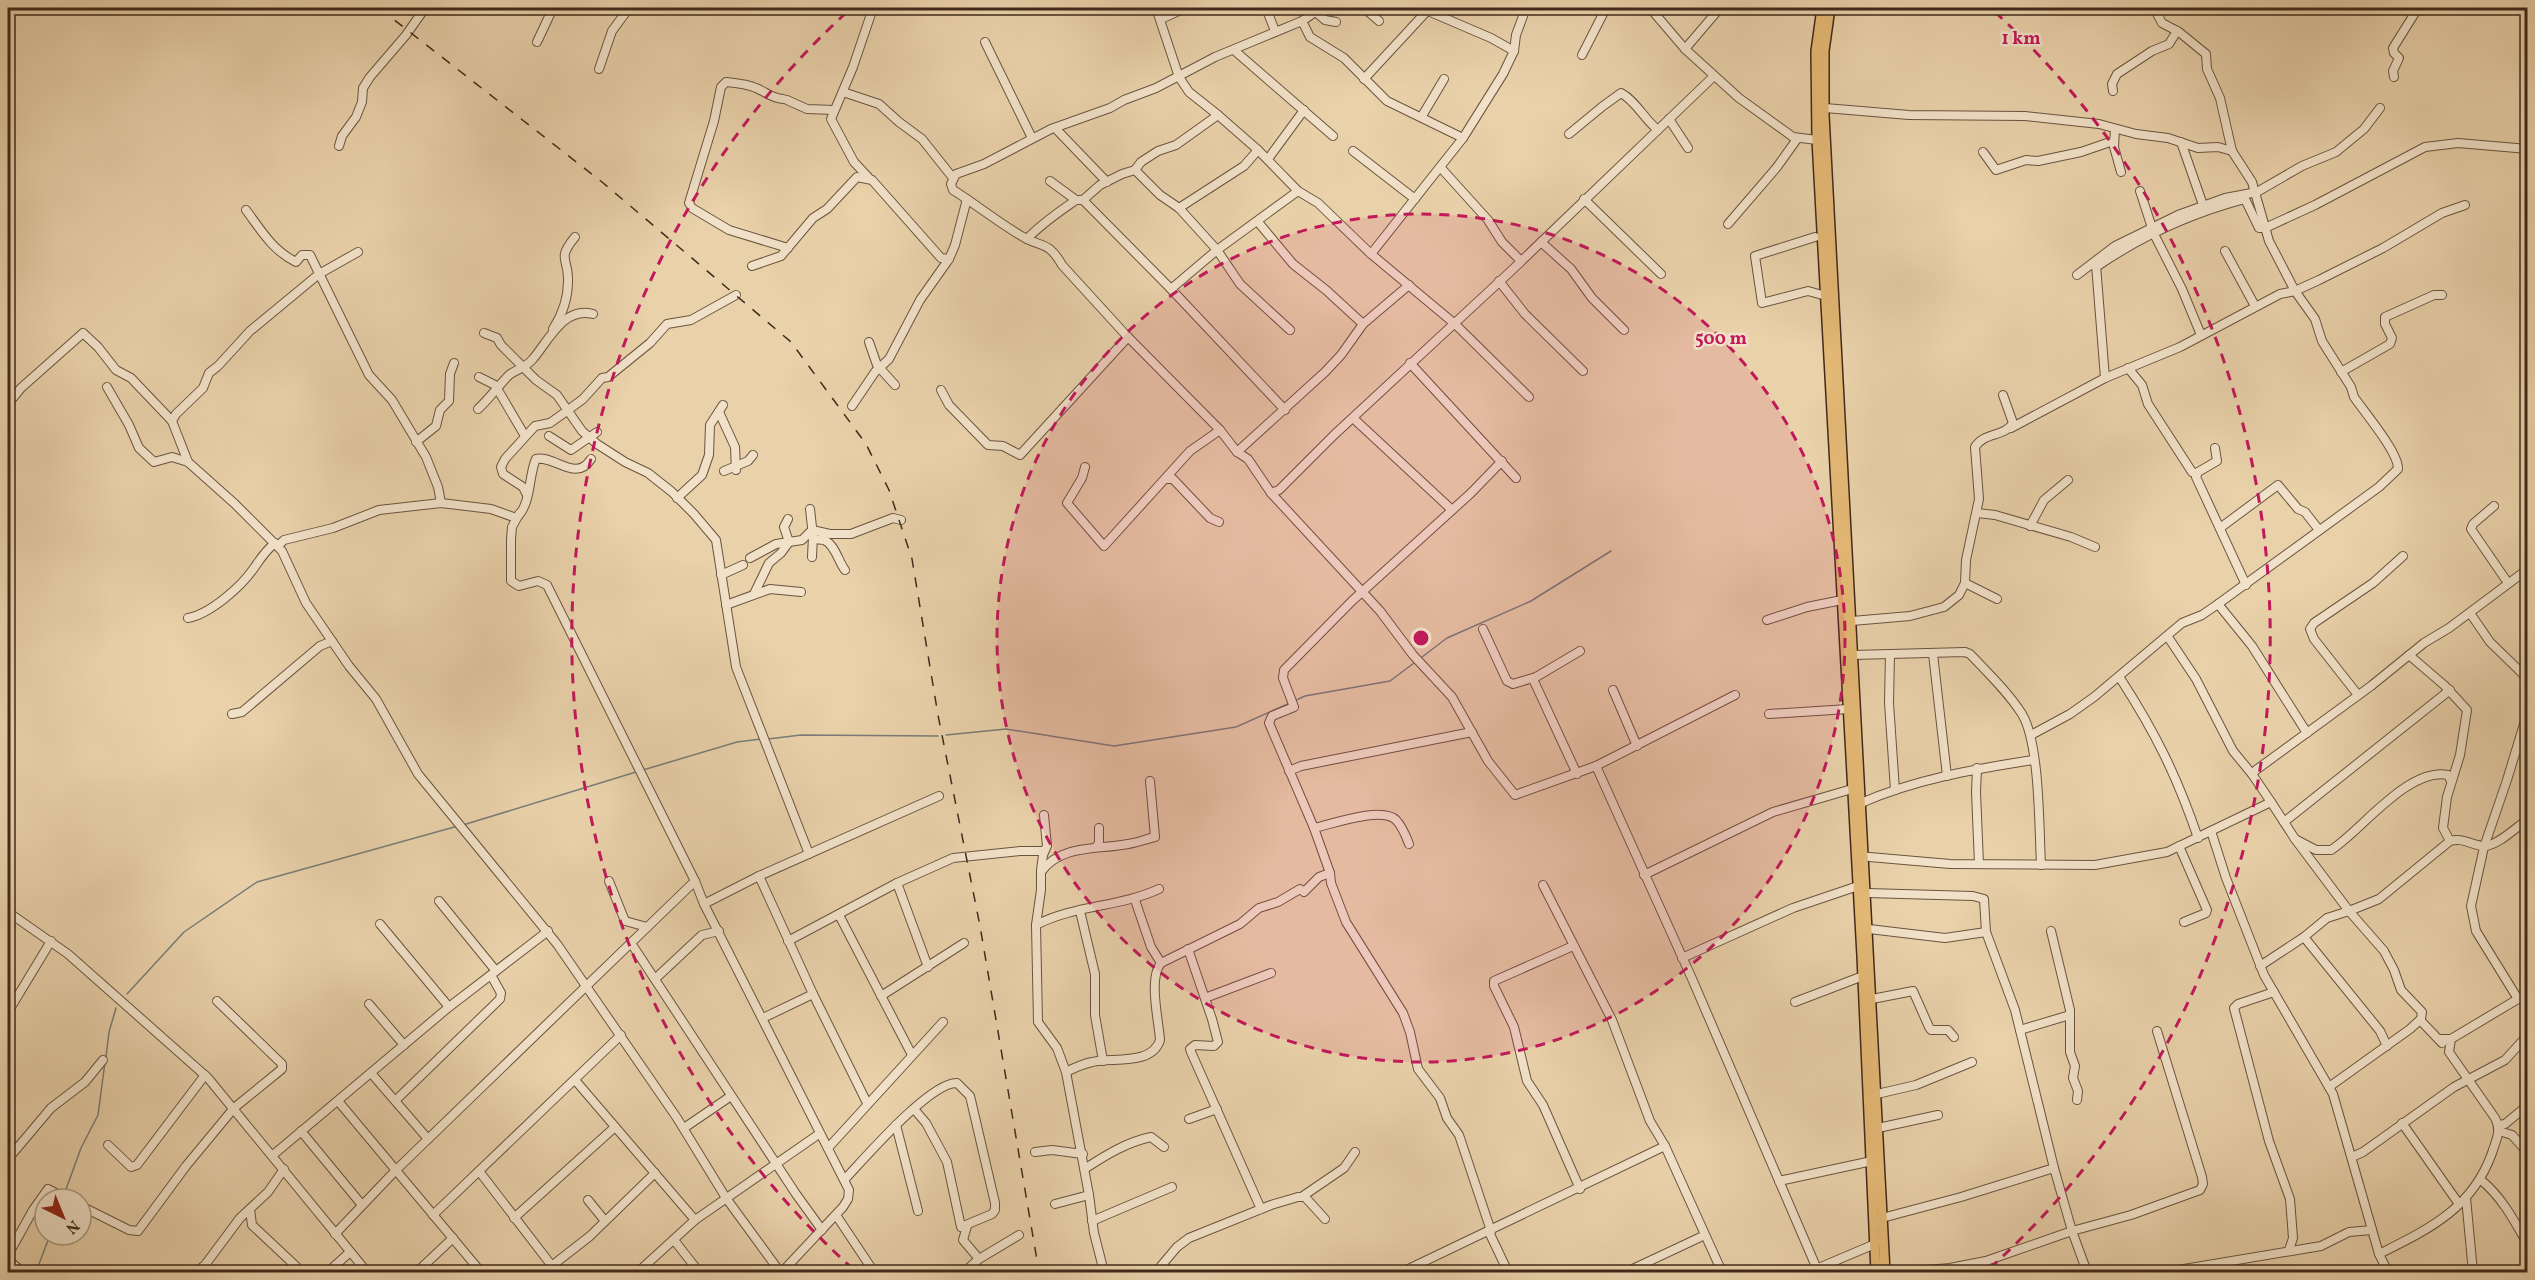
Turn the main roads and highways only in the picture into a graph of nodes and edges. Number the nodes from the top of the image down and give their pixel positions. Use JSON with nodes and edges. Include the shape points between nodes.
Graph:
{"nodes":[{"id":1,"x":1822,"y":8,"type":"edge"},
{"id":2,"x":1830,"y":8,"type":"edge"},
{"id":3,"x":1860,"y":856,"type":"junction"},
{"id":4,"x":1876,"y":1272,"type":"edge"},
{"id":5,"x":1885,"y":1272,"type":"edge"}],
"edges":[{"from":1,"to":3,"type":"main road","via":[[1816,51],[1817,140],[1852,789]]},
{"from":2,"to":3,"type":"main road","via":[[1824,51],[1824,108],[1861,803]]},
{"from":3,"to":4,"type":"main road","via":[[1858,886]]},
{"from":3,"to":5,"type":"main road","via":[[1869,929]]}]}
